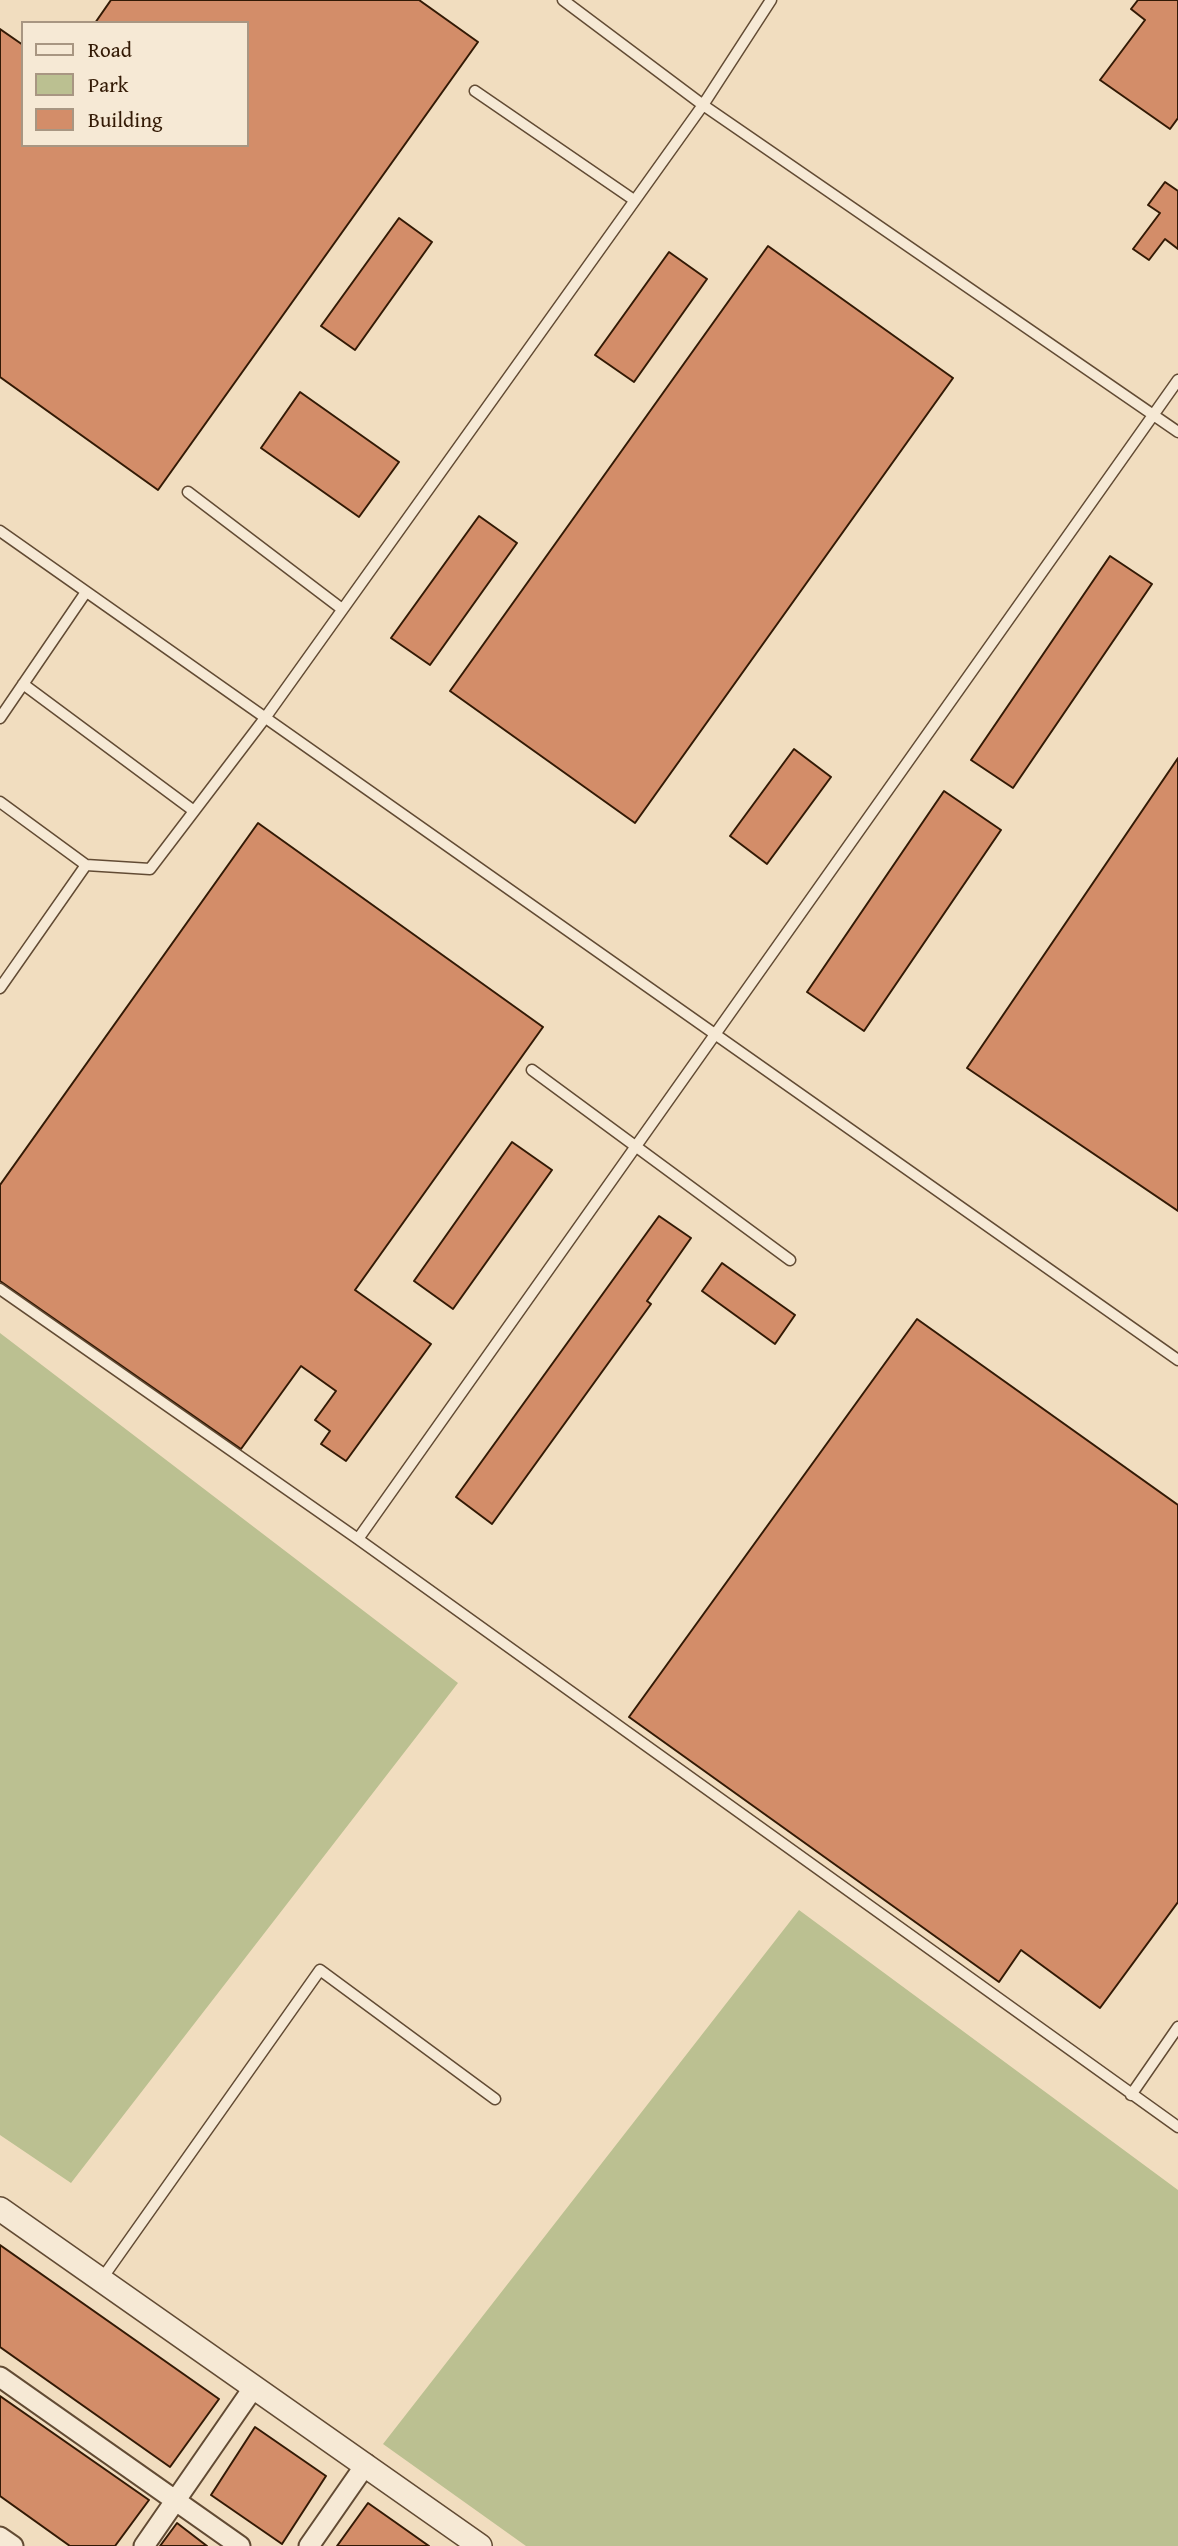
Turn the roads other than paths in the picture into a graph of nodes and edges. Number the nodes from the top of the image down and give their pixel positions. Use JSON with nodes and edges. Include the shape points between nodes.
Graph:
{"nodes":[{"id":1,"x":563,"y":0,"type":"edge"},
{"id":2,"x":771,"y":0,"type":"edge"},
{"id":3,"x":475,"y":91,"type":"dead end"},
{"id":4,"x":703,"y":105,"type":"junction"},
{"id":5,"x":634,"y":200,"type":"junction"},
{"id":6,"x":1178,"y":380,"type":"edge"},
{"id":7,"x":1154,"y":416,"type":"junction"},
{"id":8,"x":1178,"y":432,"type":"edge"},
{"id":9,"x":188,"y":492,"type":"dead end"},
{"id":10,"x":0,"y":531,"type":"edge"},
{"id":11,"x":86,"y":592,"type":"junction"},
{"id":12,"x":342,"y":609,"type":"junction"},
{"id":13,"x":23,"y":684,"type":"junction"},
{"id":14,"x":0,"y":718,"type":"edge"},
{"id":15,"x":265,"y":718,"type":"junction"},
{"id":16,"x":0,"y":802,"type":"edge"},
{"id":17,"x":194,"y":811,"type":"junction"},
{"id":18,"x":86,"y":865,"type":"junction"},
{"id":19,"x":1,"y":985,"type":"edge"},
{"id":20,"x":715,"y":1035,"type":"junction"},
{"id":21,"x":532,"y":1070,"type":"dead end"},
{"id":22,"x":636,"y":1147,"type":"junction"},
{"id":23,"x":790,"y":1260,"type":"dead end"},
{"id":24,"x":0,"y":1289,"type":"edge"},
{"id":25,"x":1178,"y":1360,"type":"edge"},
{"id":26,"x":358,"y":1539,"type":"junction"},
{"id":27,"x":1178,"y":2027,"type":"edge"},
{"id":28,"x":1132,"y":2095,"type":"junction"},
{"id":29,"x":495,"y":2099,"type":"dead end"},
{"id":30,"x":1178,"y":2127,"type":"edge"},
{"id":31,"x":0,"y":2209,"type":"edge"},
{"id":32,"x":100,"y":2281,"type":"junction"},
{"id":33,"x":0,"y":2377,"type":"edge"},
{"id":34,"x":254,"y":2387,"type":"junction"},
{"id":35,"x":366,"y":2464,"type":"junction"},
{"id":36,"x":175,"y":2500,"type":"junction"},
{"id":37,"x":0,"y":2537,"type":"edge"},
{"id":38,"x":13,"y":2546,"type":"edge"},
{"id":39,"x":144,"y":2546,"type":"edge"},
{"id":40,"x":240,"y":2546,"type":"edge"},
{"id":41,"x":309,"y":2546,"type":"edge"},
{"id":42,"x":480,"y":2546,"type":"edge"}],
"edges":[{"from":1,"to":4,"type":"lane"},
{"from":2,"to":4,"type":"lane"},
{"from":3,"to":5,"type":"lane"},
{"from":4,"to":5,"type":"lane"},
{"from":4,"to":7,"type":"lane"},
{"from":5,"to":12,"type":"lane"},
{"from":6,"to":7,"type":"lane"},
{"from":7,"to":8,"type":"lane"},
{"from":7,"to":20,"type":"lane"},
{"from":9,"to":12,"type":"lane"},
{"from":10,"to":11,"type":"lane"},
{"from":11,"to":13,"type":"lane"},
{"from":11,"to":15,"type":"lane"},
{"from":12,"to":15,"type":"lane"},
{"from":13,"to":14,"type":"lane"},
{"from":13,"to":17,"type":"lane"},
{"from":15,"to":17,"type":"lane"},
{"from":15,"to":20,"type":"lane"},
{"from":16,"to":18,"type":"lane"},
{"from":17,"to":18,"type":"lane","via":[[150,869]]},
{"from":18,"to":19,"type":"lane"},
{"from":20,"to":22,"type":"lane"},
{"from":20,"to":25,"type":"lane"},
{"from":21,"to":22,"type":"lane"},
{"from":22,"to":23,"type":"lane"},
{"from":22,"to":26,"type":"lane"},
{"from":24,"to":26,"type":"lane"},
{"from":26,"to":28,"type":"lane"},
{"from":27,"to":28,"type":"lane"},
{"from":28,"to":30,"type":"lane"},
{"from":29,"to":32,"type":"lane","via":[[320,1970]]},
{"from":31,"to":32,"type":"street"},
{"from":32,"to":34,"type":"street"},
{"from":33,"to":36,"type":"street"},
{"from":34,"to":35,"type":"street"},
{"from":34,"to":36,"type":"street"},
{"from":35,"to":41,"type":"street"},
{"from":35,"to":42,"type":"street"},
{"from":36,"to":39,"type":"street"},
{"from":36,"to":40,"type":"street"},
{"from":37,"to":38,"type":"street"}]}
